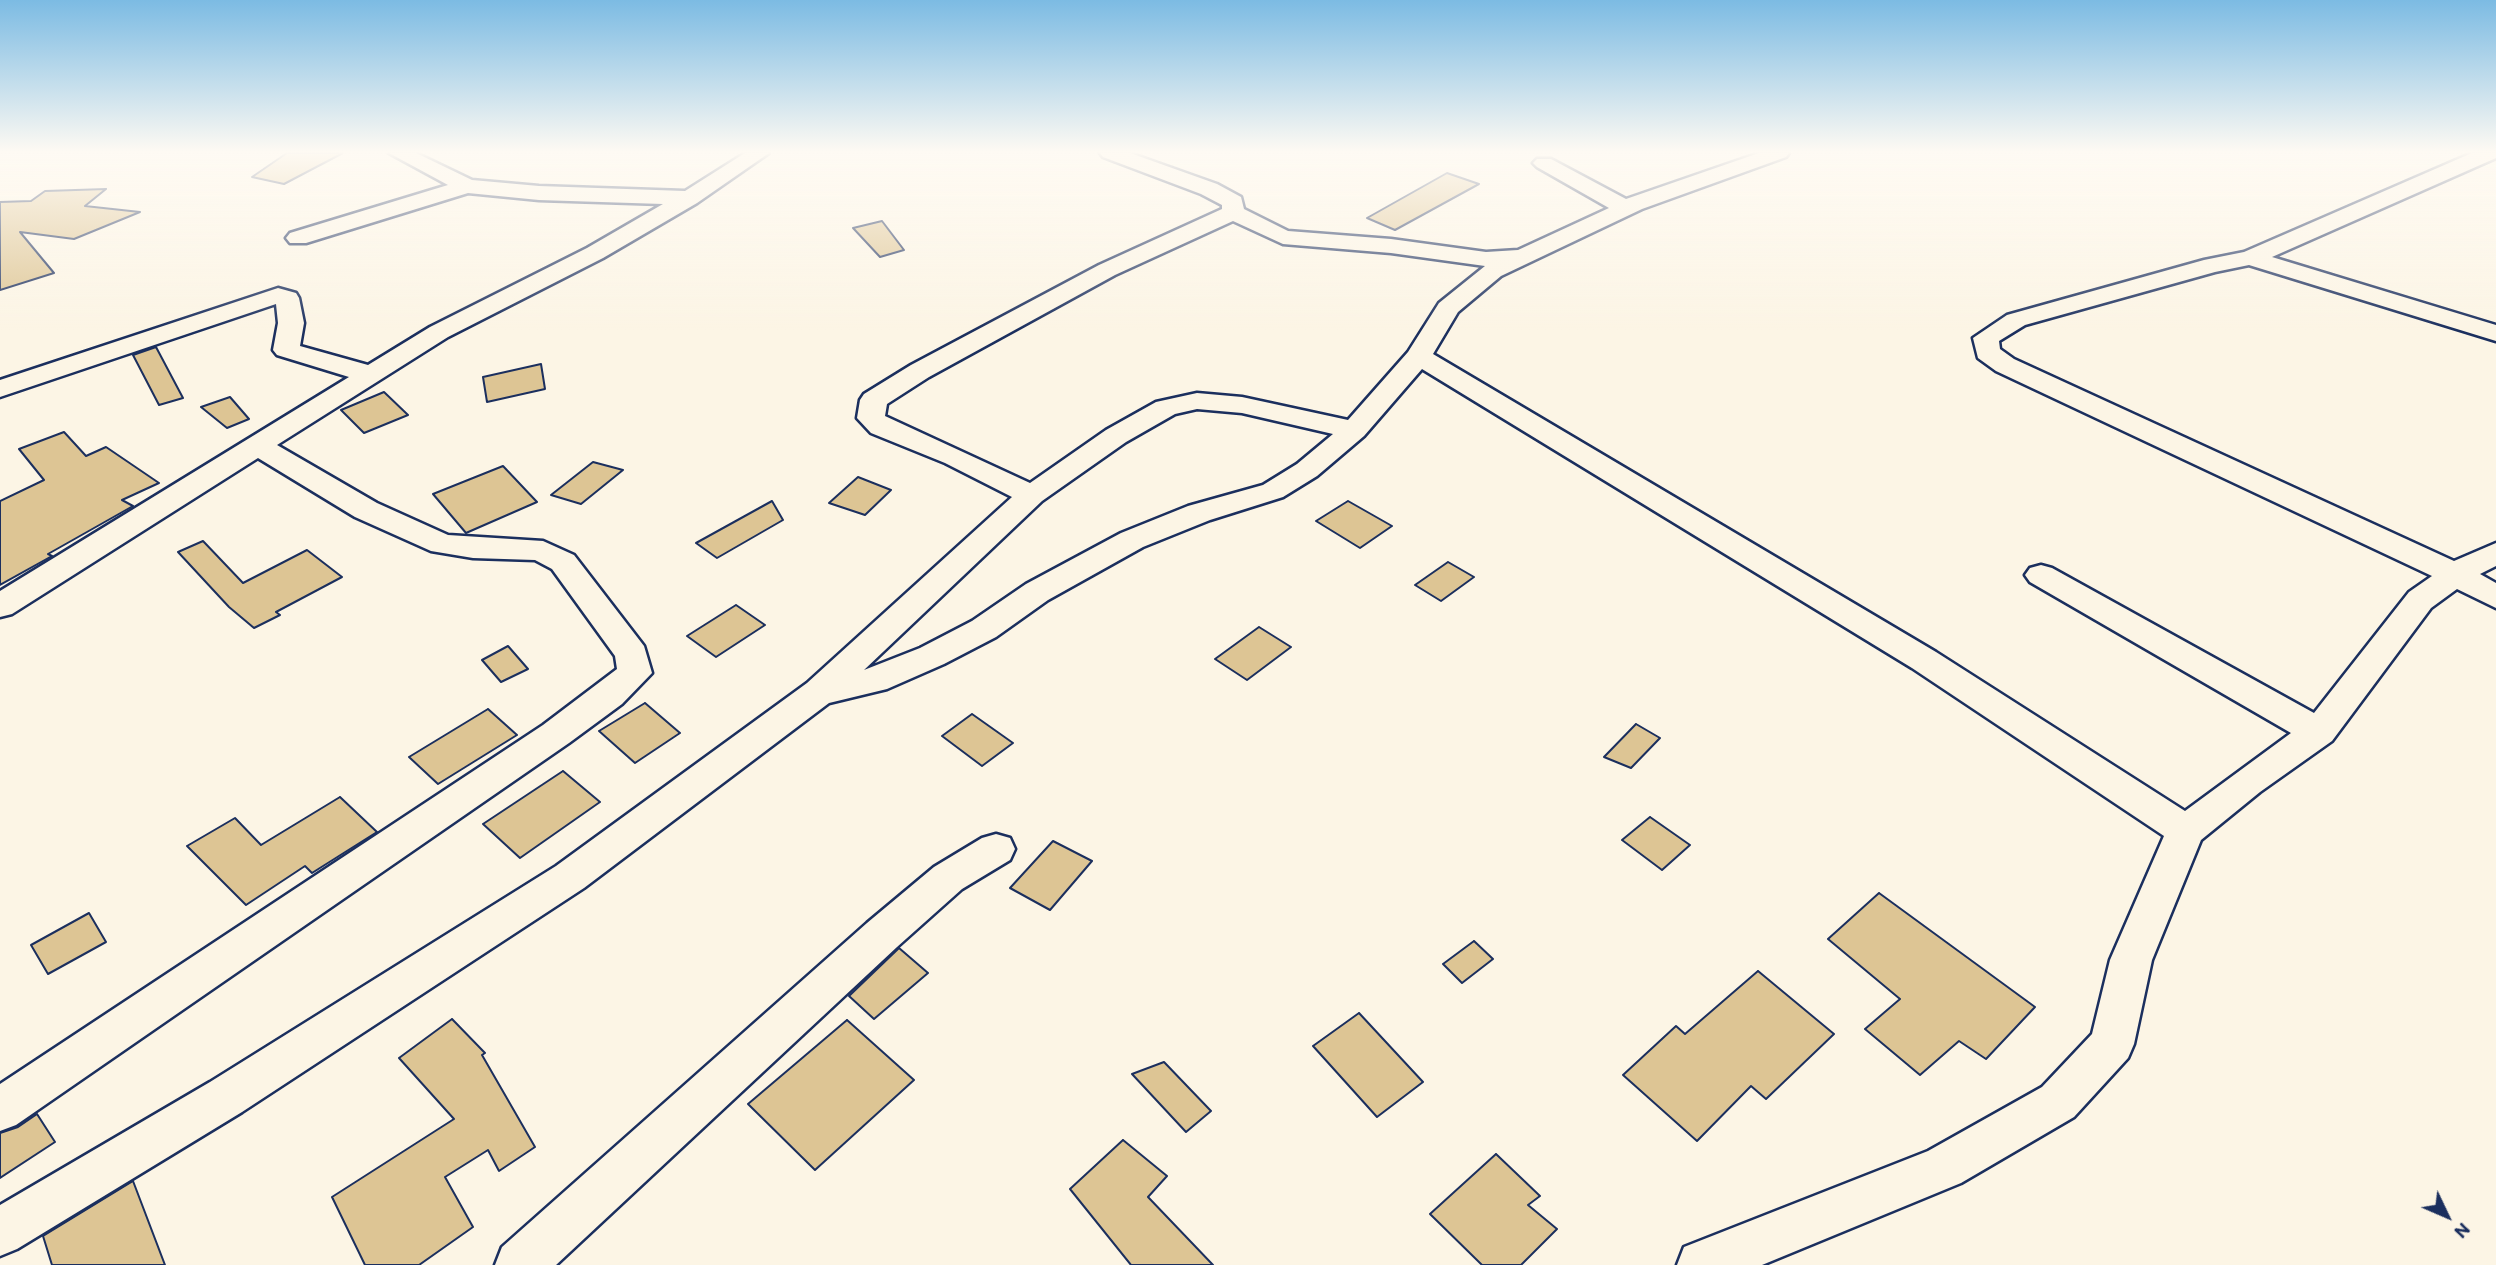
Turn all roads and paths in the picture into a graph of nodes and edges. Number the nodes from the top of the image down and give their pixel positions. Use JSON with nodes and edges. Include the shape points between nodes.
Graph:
{"nodes":[{"id":1,"x":382,"y":212,"type":"edge"},
{"id":2,"x":665,"y":212,"type":"edge"},
{"id":3,"x":1233,"y":212,"type":"joint"},
{"id":4,"x":1618,"y":212,"type":"edge"},
{"id":5,"x":2355,"y":212,"type":"edge"},
{"id":6,"x":298,"y":238,"type":"dead end"},
{"id":7,"x":1524,"y":257,"type":"junction"},
{"id":8,"x":2250,"y":258,"type":"junction"},
{"id":9,"x":2496,"y":333,"type":"edge"},
{"id":10,"x":1419,"y":356,"type":"junction"},
{"id":11,"x":373,"y":374,"type":"junction"},
{"id":12,"x":0,"y":389,"type":"edge"},
{"id":13,"x":1354,"y":430,"type":"junction"},
{"id":14,"x":258,"y":446,"type":"junction"},
{"id":15,"x":1032,"y":495,"type":"junction"},
{"id":16,"x":2496,"y":553,"type":"edge"},
{"id":17,"x":2455,"y":574,"type":"junction"},
{"id":18,"x":2041,"y":575,"type":"dead end"},
{"id":19,"x":2496,"y":597,"type":"edge"},
{"id":20,"x":0,"y":606,"type":"edge"},
{"id":21,"x":818,"y":692,"type":"junction"},
{"id":22,"x":2319,"y":732,"type":"junction"},
{"id":23,"x":2186,"y":831,"type":"junction"},
{"id":24,"x":996,"y":849,"type":"dead end"},
{"id":25,"x":0,"y":1110,"type":"edge"},
{"id":26,"x":0,"y":1232,"type":"edge"},
{"id":27,"x":520,"y":1265,"type":"edge"},
{"id":28,"x":1702,"y":1265,"type":"edge"}],
"edges":[{"from":1,"to":6,"type":"street"},
{"from":2,"to":11,"type":"street","via":[[439,332]]},
{"from":3,"to":7,"type":"street","via":[[1283,237],[1486,259]]},
{"from":3,"to":15,"type":"street","via":[[1107,271],[874,400],[871,418],[881,427]]},
{"from":4,"to":7,"type":"street"},
{"from":5,"to":8,"type":"street"},
{"from":7,"to":10,"type":"street","via":[[1493,271],[1448,308]]},
{"from":8,"to":9,"type":"street"},
{"from":8,"to":17,"type":"street","via":[[2016,320],[1986,338],[1987,352],[2005,365]]},
{"from":10,"to":13,"type":"street"},
{"from":10,"to":23,"type":"street","via":[[1936,667]]},
{"from":11,"to":12,"type":"street","via":[[286,350],[292,323],[287,298],[278,295]]},
{"from":11,"to":14,"type":"street"},
{"from":13,"to":15,"type":"street","via":[[1242,405],[1179,403],[1116,436]]},
{"from":13,"to":21,"type":"street","via":[[1307,470],[1273,491],[1199,513],[1132,540],[932,656],[875,680]]},
{"from":14,"to":20,"type":"street"},
{"from":14,"to":25,"type":"street","via":[[366,510],[442,544],[543,551],[563,562],[632,654],[635,673],[556,734]]},
{"from":15,"to":21,"type":"street"},
{"from":16,"to":17,"type":"street"},
{"from":17,"to":19,"type":"street"},
{"from":17,"to":22,"type":"street","via":[[2420,600]]},
{"from":18,"to":22,"type":"street"},
{"from":21,"to":26,"type":"street","via":[[570,877],[226,1097]]},
{"from":22,"to":23,"type":"street"},
{"from":23,"to":28,"type":"street","via":[[2131,960],[2112,1044],[2059,1102],[1944,1167]]},
{"from":24,"to":27,"type":"street","via":[[948,878],[882,935]]}]}
